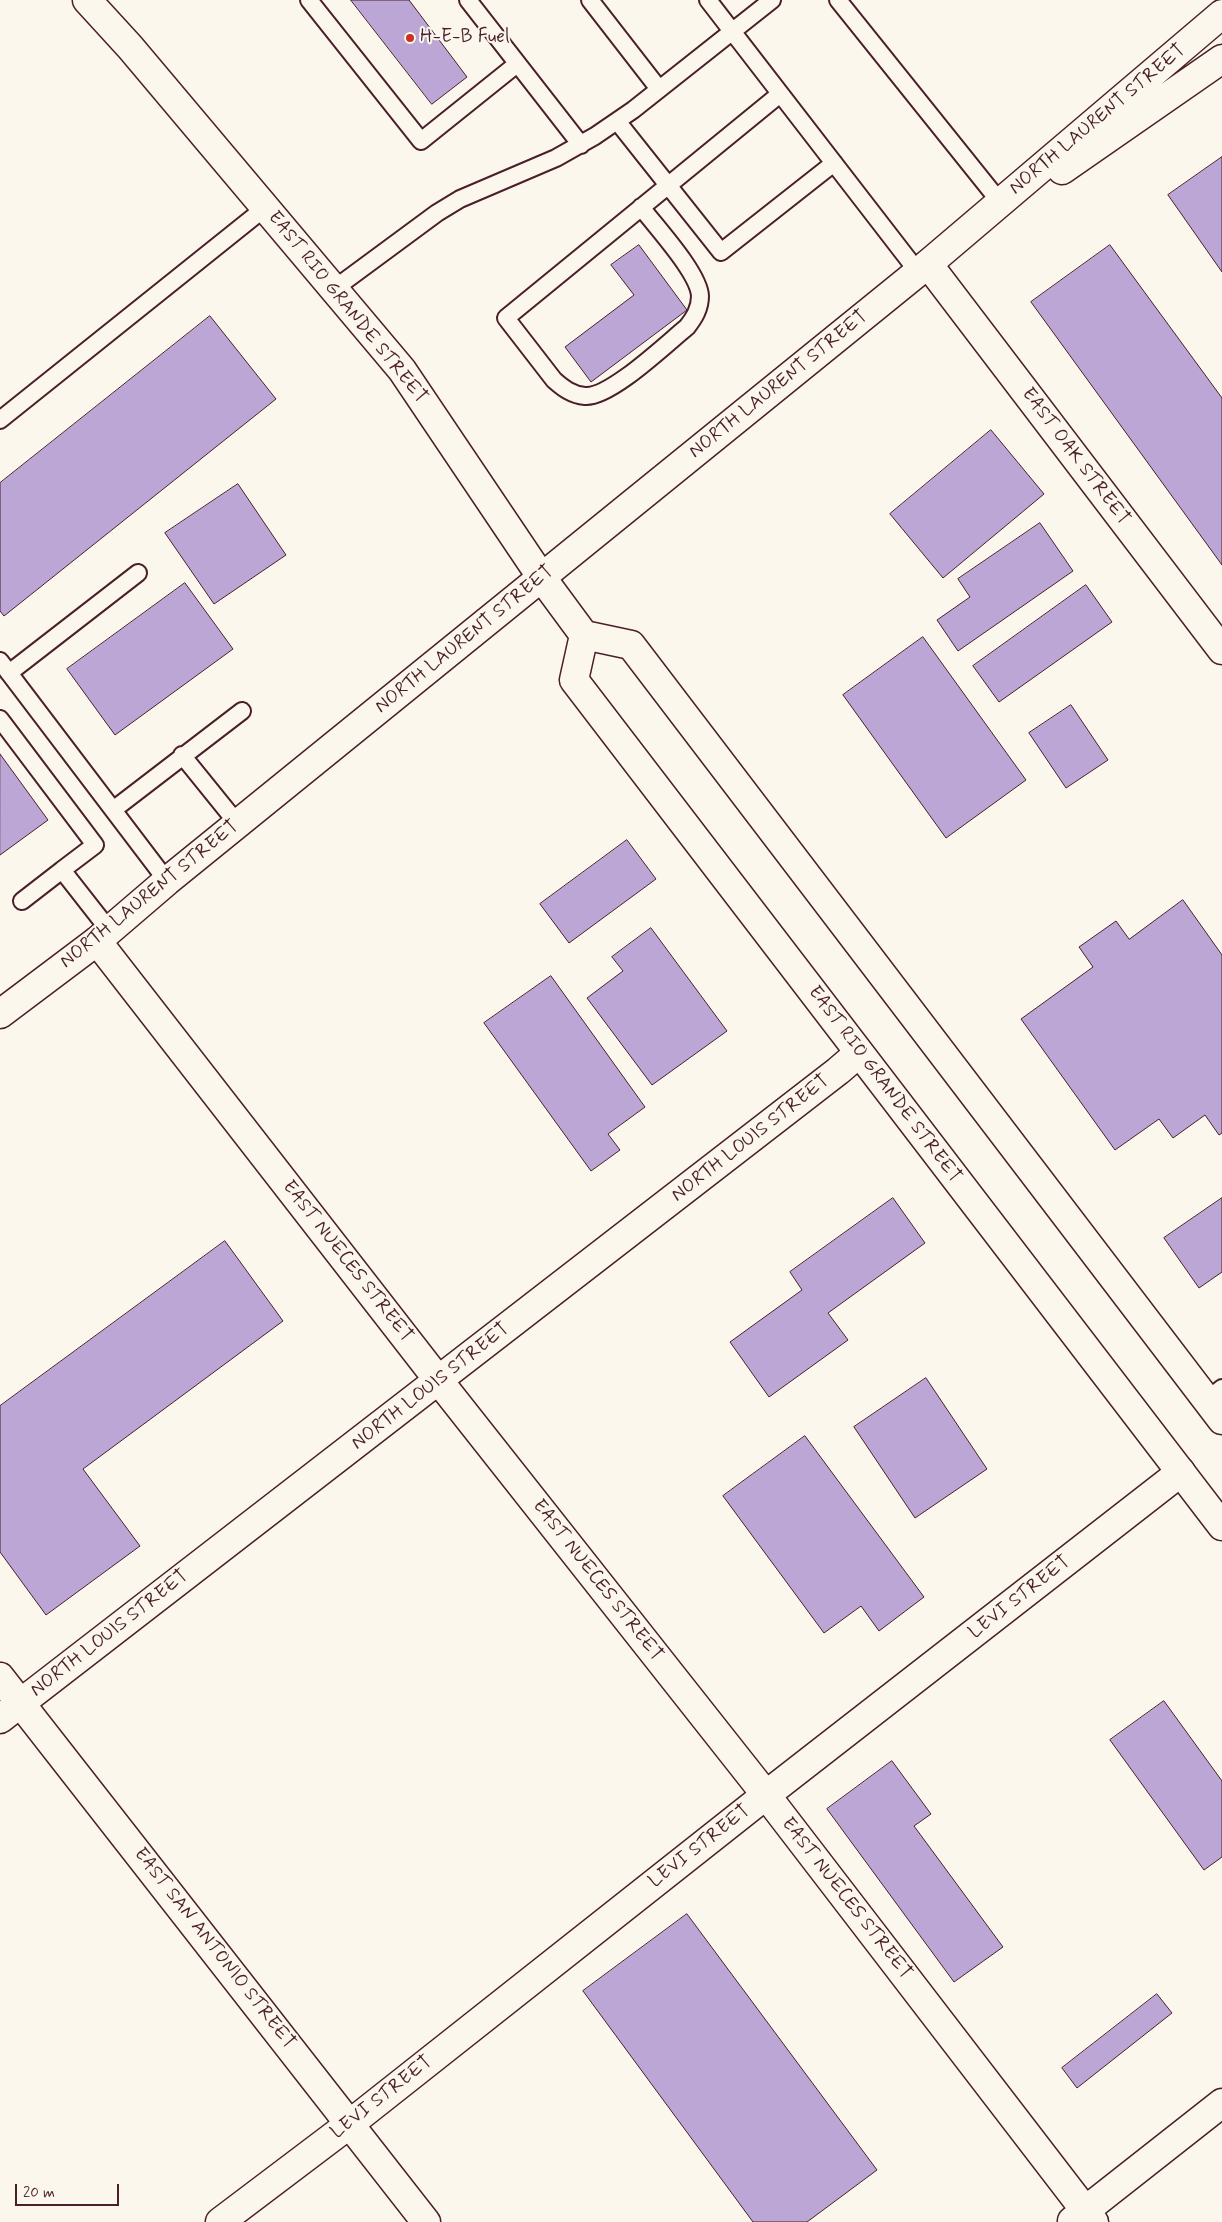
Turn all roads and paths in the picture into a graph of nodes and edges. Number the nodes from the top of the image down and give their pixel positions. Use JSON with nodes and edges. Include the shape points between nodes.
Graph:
{"nodes":[{"id":1,"x":87,"y":0,"type":"edge"},
{"id":2,"x":309,"y":0,"type":"edge"},
{"id":3,"x":468,"y":0,"type":"edge"},
{"id":4,"x":590,"y":0,"type":"edge"},
{"id":5,"x":708,"y":0,"type":"edge"},
{"id":6,"x":772,"y":0,"type":"edge"},
{"id":7,"x":838,"y":0,"type":"edge"},
{"id":8,"x":1222,"y":14,"type":"edge"},
{"id":9,"x":732,"y":32,"type":"junction"},
{"id":10,"x":1222,"y":59,"type":"edge"},
{"id":11,"x":517,"y":64,"type":"junction"},
{"id":12,"x":659,"y":89,"type":"junction"},
{"id":13,"x":780,"y":94,"type":"junction"},
{"id":14,"x":617,"y":122,"type":"junction"},
{"id":15,"x":581,"y":145,"type":"junction"},
{"id":16,"x":834,"y":163,"type":"junction"},
{"id":17,"x":668,"y":185,"type":"junction"},
{"id":18,"x":1000,"y":202,"type":"junction"},
{"id":19,"x":266,"y":207,"type":"junction"},
{"id":20,"x":641,"y":207,"type":"junction"},
{"id":21,"x":923,"y":268,"type":"junction"},
{"id":22,"x":334,"y":289,"type":"junction"},
{"id":23,"x":0,"y":420,"type":"edge"},
{"id":24,"x":138,"y":573,"type":"dead end"},
{"id":25,"x":542,"y":578,"type":"junction"},
{"id":26,"x":584,"y":635,"type":"junction"},
{"id":27,"x":1222,"y":650,"type":"edge"},
{"id":28,"x":4,"y":667,"type":"edge"},
{"id":29,"x":242,"y":711,"type":"dead end"},
{"id":30,"x":0,"y":719,"type":"edge"},
{"id":31,"x":182,"y":755,"type":"junction"},
{"id":32,"x":113,"y":810,"type":"junction"},
{"id":33,"x":237,"y":824,"type":"junction"},
{"id":34,"x":62,"y":870,"type":"junction"},
{"id":35,"x":167,"y":880,"type":"junction"},
{"id":36,"x":22,"y":901,"type":"dead end"},
{"id":37,"x":103,"y":935,"type":"junction"},
{"id":38,"x":0,"y":1014,"type":"edge"},
{"id":39,"x":859,"y":1053,"type":"junction"},
{"id":40,"x":439,"y":1381,"type":"junction"},
{"id":41,"x":1217,"y":1403,"type":"edge"},
{"id":42,"x":1181,"y":1472,"type":"junction"},
{"id":43,"x":1222,"y":1526,"type":"edge"},
{"id":44,"x":0,"y":1677,"type":"edge"},
{"id":45,"x":10,"y":1711,"type":"edge"},
{"id":46,"x":766,"y":1795,"type":"junction"},
{"id":47,"x":1222,"y":2103,"type":"edge"},
{"id":48,"x":351,"y":2123,"type":"junction"},
{"id":49,"x":1083,"y":2218,"type":"edge"},
{"id":50,"x":220,"y":2222,"type":"edge"},
{"id":51,"x":426,"y":2222,"type":"edge"}],
"edges":[{"from":1,"to":19,"type":"street","name":"EAST RIO GRANDE STREET"},
{"from":2,"to":11,"type":"lane","via":[[420,141]]},
{"from":3,"to":11,"type":"lane"},
{"from":4,"to":12,"type":"lane"},
{"from":5,"to":9,"type":"lane"},
{"from":6,"to":9,"type":"lane"},
{"from":7,"to":18,"type":"lane"},
{"from":8,"to":18,"type":"street","name":"NORTH LAURENT STREET"},
{"from":9,"to":12,"type":"lane"},
{"from":9,"to":13,"type":"lane"},
{"from":10,"to":21,"type":"street","name":"NORTH LAURENT STREET"},
{"from":11,"to":15,"type":"lane"},
{"from":12,"to":14,"type":"lane"},
{"from":13,"to":16,"type":"lane"},
{"from":13,"to":17,"type":"lane"},
{"from":14,"to":15,"type":"lane"},
{"from":14,"to":17,"type":"lane"},
{"from":15,"to":22,"type":"lane","via":[[460,199]]},
{"from":16,"to":17,"type":"lane","via":[[721,252]]},
{"from":16,"to":21,"type":"lane"},
{"from":17,"to":20,"type":"lane"},
{"from":18,"to":21,"type":"street","name":"NORTH LAURENT STREET"},
{"from":19,"to":22,"type":"street","name":"EAST RIO GRANDE STREET"},
{"from":19,"to":23,"type":"lane"},
{"from":20,"to":20,"type":"lane","via":[[506,318],[554,380],[574,394],[594,396],[614,386],[695,317],[700,295],[693,275]]},
{"from":21,"to":25,"type":"street","name":"NORTH LAURENT STREET"},
{"from":21,"to":27,"type":"street","name":"EAST OAK STREET"},
{"from":22,"to":25,"type":"street","name":"EAST RIO GRANDE STREET","via":[[402,370]]},
{"from":24,"to":28,"type":"lane"},
{"from":25,"to":26,"type":"street","name":"EAST RIO GRANDE STREET"},
{"from":25,"to":33,"type":"street","name":"NORTH LAURENT STREET"},
{"from":26,"to":39,"type":"street","name":"EAST RIO GRANDE STREET","via":[[574,680]]},
{"from":26,"to":41,"type":"street","via":[[631,645]]},
{"from":28,"to":32,"type":"lane"},
{"from":29,"to":31,"type":"lane"},
{"from":30,"to":34,"type":"lane","via":[[95,844]]},
{"from":31,"to":32,"type":"lane"},
{"from":31,"to":33,"type":"lane"},
{"from":32,"to":35,"type":"lane"},
{"from":33,"to":35,"type":"street","name":"NORTH LAURENT STREET"},
{"from":34,"to":36,"type":"lane"},
{"from":34,"to":37,"type":"lane"},
{"from":35,"to":37,"type":"street","name":"NORTH LAURENT STREET"},
{"from":37,"to":38,"type":"street","name":"NORTH LAURENT STREET"},
{"from":37,"to":40,"type":"street","name":"EAST NUECES STREET"},
{"from":39,"to":40,"type":"street","name":"NORTH LOUIS STREET"},
{"from":39,"to":42,"type":"street","name":"EAST RIO GRANDE STREET"},
{"from":40,"to":45,"type":"street","name":"NORTH LOUIS STREET"},
{"from":40,"to":46,"type":"street","name":"EAST NUECES STREET"},
{"from":42,"to":43,"type":"street","name":"EAST RIO GRANDE STREET"},
{"from":42,"to":46,"type":"street","name":"LEVI STREET"},
{"from":44,"to":45,"type":"street","name":"EAST SAN ANTONIO STREET"},
{"from":45,"to":48,"type":"street","name":"EAST SAN ANTONIO STREET"},
{"from":46,"to":48,"type":"street","name":"LEVI STREET"},
{"from":46,"to":49,"type":"street","name":"EAST NUECES STREET"},
{"from":47,"to":49,"type":"street"},
{"from":48,"to":50,"type":"street","name":"LEVI STREET"},
{"from":48,"to":51,"type":"street","name":"EAST SAN ANTONIO STREET"}]}
